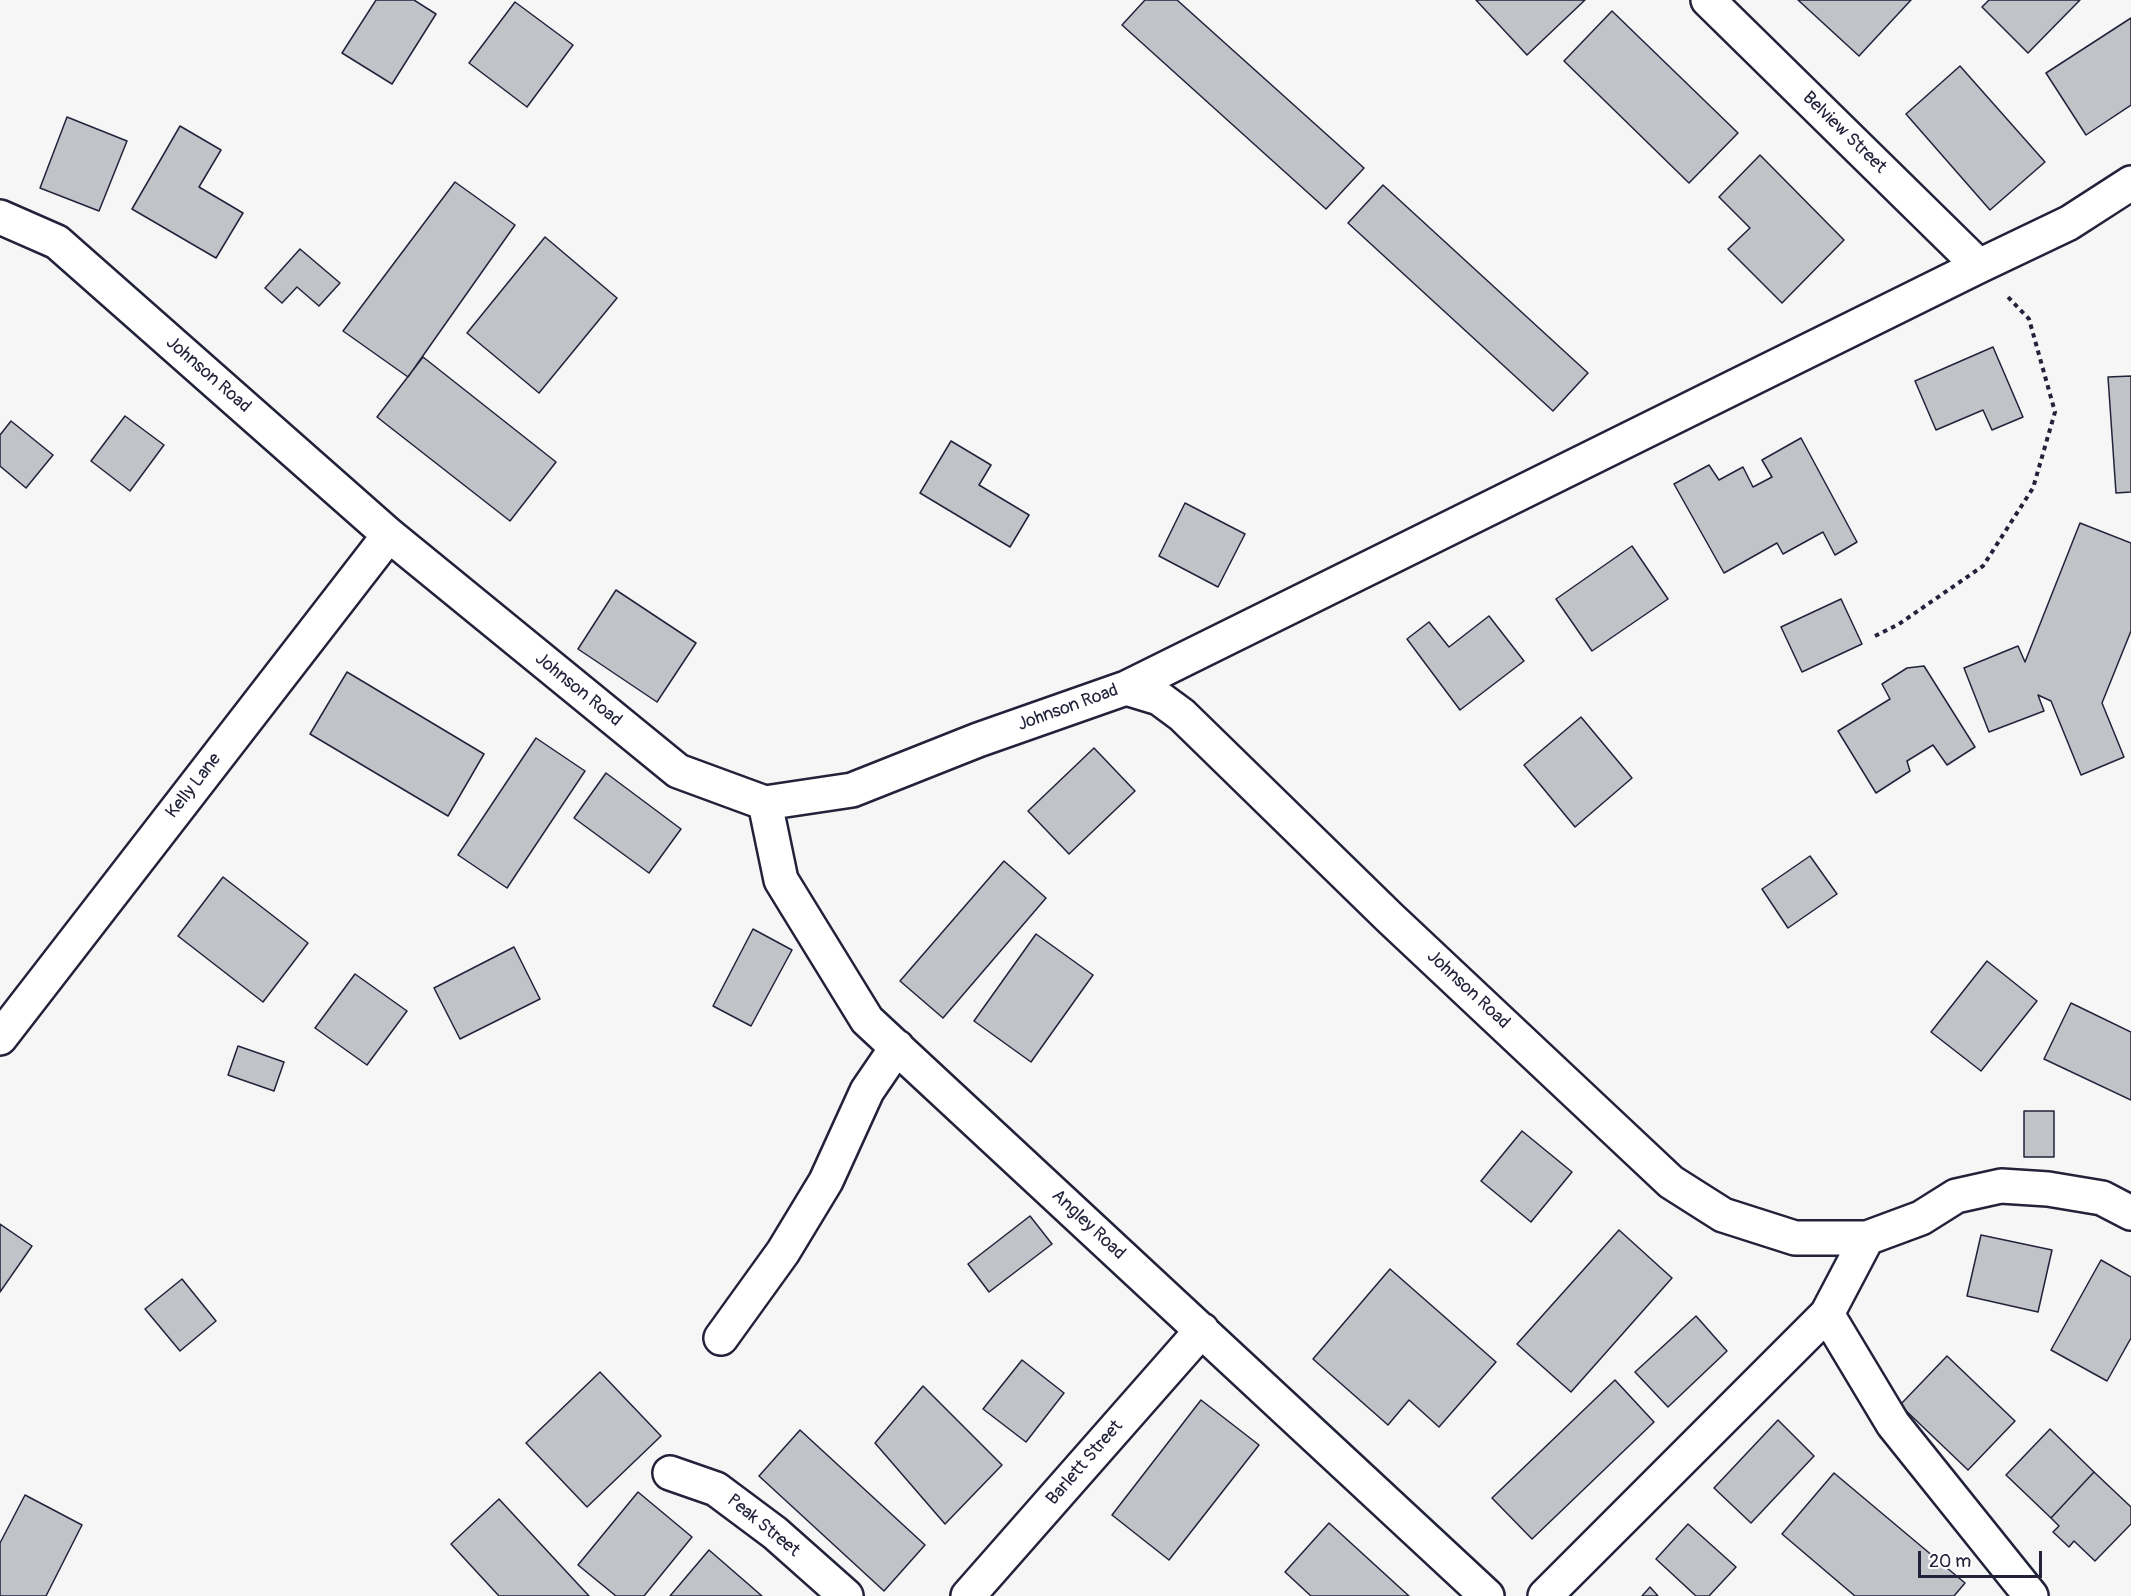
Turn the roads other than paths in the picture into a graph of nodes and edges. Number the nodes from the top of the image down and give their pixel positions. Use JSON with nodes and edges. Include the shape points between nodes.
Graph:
{"nodes":[{"id":1,"x":1708,"y":0,"type":"edge"},
{"id":2,"x":2131,"y":183,"type":"edge"},
{"id":3,"x":0,"y":217,"type":"edge"},
{"id":4,"x":1979,"y":266,"type":"junction"},
{"id":5,"x":389,"y":535,"type":"junction"},
{"id":6,"x":1126,"y":688,"type":"junction"},
{"id":7,"x":765,"y":803,"type":"junction"},
{"id":8,"x":0,"y":1038,"type":"edge"},
{"id":9,"x":897,"y":1047,"type":"junction"},
{"id":10,"x":2131,"y":1213,"type":"edge"},
{"id":11,"x":1867,"y":1238,"type":"junction"},
{"id":12,"x":1827,"y":1314,"type":"junction"},
{"id":13,"x":1203,"y":1330,"type":"junction"},
{"id":14,"x":721,"y":1338,"type":"dead end"},
{"id":15,"x":670,"y":1473,"type":"dead end"},
{"id":16,"x":846,"y":1596,"type":"edge"},
{"id":17,"x":968,"y":1596,"type":"edge"},
{"id":18,"x":1487,"y":1596,"type":"edge"},
{"id":19,"x":1545,"y":1596,"type":"edge"},
{"id":20,"x":2031,"y":1596,"type":"edge"}],
"edges":[{"from":1,"to":4,"type":"street","name":"Belview Street"},
{"from":2,"to":4,"type":"street","via":[[2069,223]]},
{"from":3,"to":5,"type":"street","name":"Johnson Road","via":[[57,242]]},
{"from":4,"to":6,"type":"street"},
{"from":5,"to":7,"type":"street","name":"Johnson Road","via":[[678,771]]},
{"from":5,"to":8,"type":"street","name":"Kelly Lane"},
{"from":6,"to":7,"type":"street","name":"Johnson Road","via":[[852,790]]},
{"from":6,"to":11,"type":"street","name":"Johnson Road","via":[[1159,698],[1182,715],[1671,1182],[1723,1215],[1795,1238]]},
{"from":7,"to":9,"type":"street","name":"Angley Road","via":[[781,880],[867,1020]]},
{"from":9,"to":13,"type":"street","name":"Angley Road"},
{"from":9,"to":14,"type":"street","via":[[867,1091],[814,1201]]},
{"from":10,"to":11,"type":"street","name":"Johnson Road","via":[[2102,1198],[2001,1186],[1956,1196],[1921,1218]]},
{"from":11,"to":12,"type":"street"},
{"from":12,"to":19,"type":"street"},
{"from":12,"to":20,"type":"street","via":[[1893,1424]]},
{"from":13,"to":17,"type":"street","name":"Barlett Street"},
{"from":13,"to":18,"type":"street","name":"Angley Road"},
{"from":15,"to":16,"type":"street","name":"Peak Street","via":[[716,1489],[775,1533]]}]}
